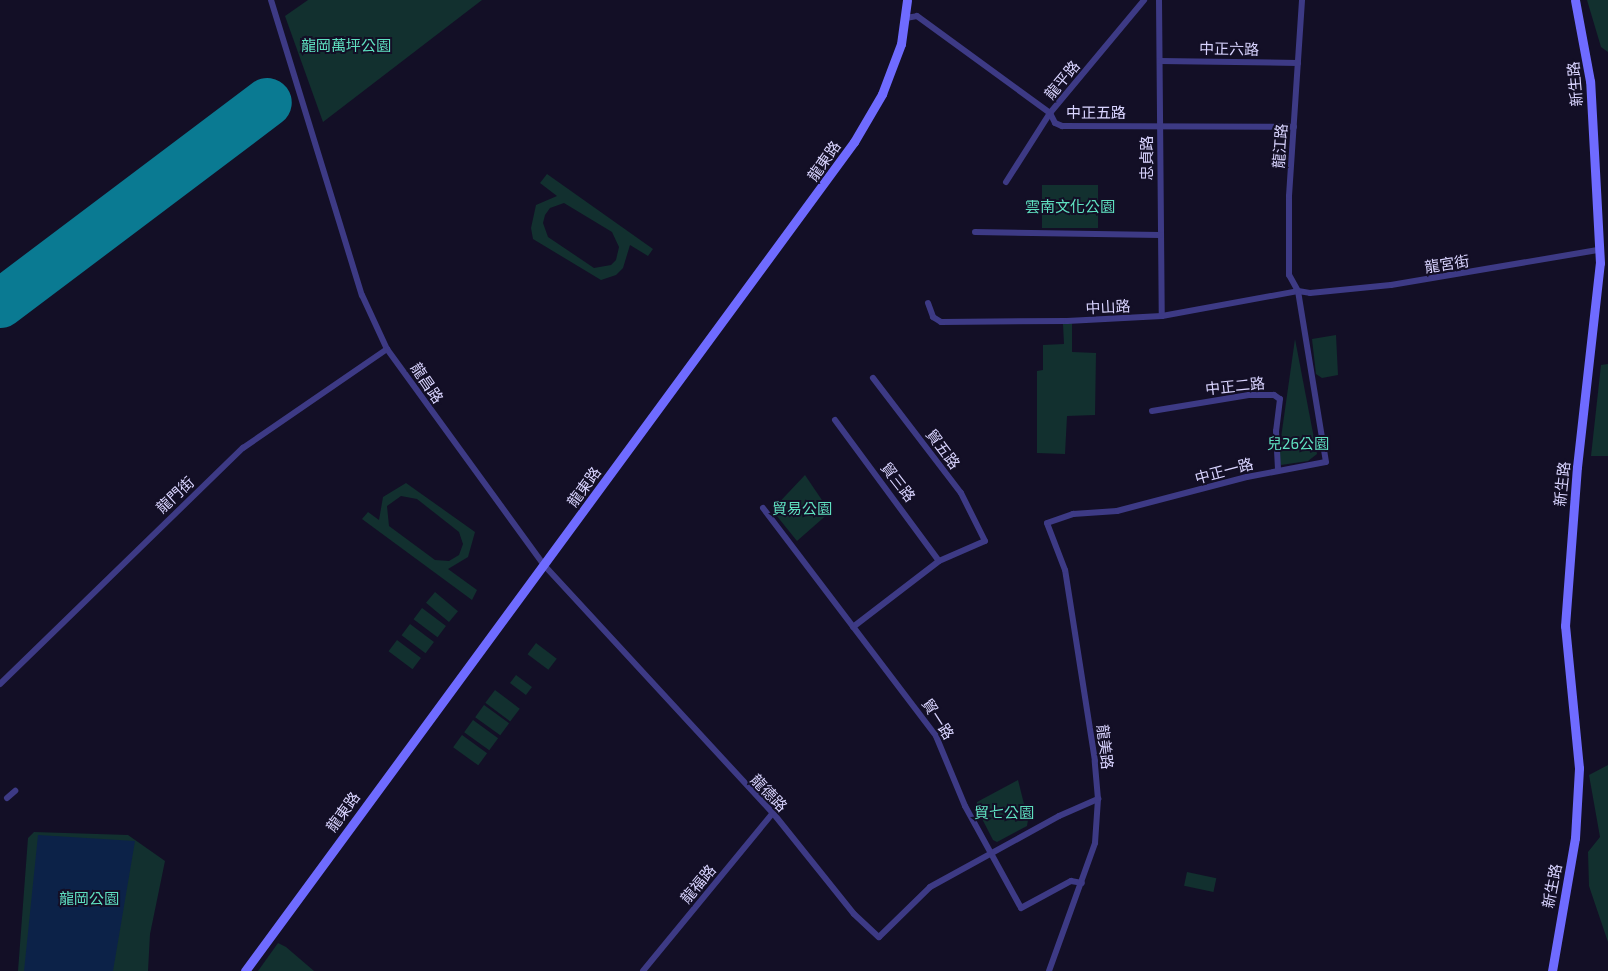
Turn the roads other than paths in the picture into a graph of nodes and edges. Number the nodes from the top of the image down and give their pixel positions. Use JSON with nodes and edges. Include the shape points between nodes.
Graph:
{"nodes":[{"id":1,"x":271,"y":0,"type":"edge"},
{"id":2,"x":907,"y":0,"type":"edge"},
{"id":3,"x":1144,"y":0,"type":"edge"},
{"id":4,"x":1159,"y":0,"type":"edge"},
{"id":5,"x":1302,"y":0,"type":"edge"},
{"id":6,"x":1575,"y":0,"type":"edge"},
{"id":7,"x":906,"y":18,"type":"junction"},
{"id":8,"x":1160,"y":61,"type":"junction"},
{"id":9,"x":1298,"y":64,"type":"junction"},
{"id":10,"x":1050,"y":113,"type":"junction"},
{"id":11,"x":1160,"y":125,"type":"junction"},
{"id":12,"x":1294,"y":127,"type":"junction"},
{"id":13,"x":1006,"y":182,"type":"dead end"},
{"id":14,"x":974,"y":232,"type":"dead end"},
{"id":15,"x":1160,"y":235,"type":"junction"},
{"id":16,"x":1599,"y":250,"type":"junction"},
{"id":17,"x":1298,"y":291,"type":"junction"},
{"id":18,"x":928,"y":303,"type":"dead end"},
{"id":19,"x":1162,"y":316,"type":"junction"},
{"id":20,"x":387,"y":349,"type":"junction"},
{"id":21,"x":873,"y":378,"type":"dead end"},
{"id":22,"x":1152,"y":411,"type":"dead end"},
{"id":23,"x":835,"y":420,"type":"dead end"},
{"id":24,"x":1278,"y":470,"type":"junction"},
{"id":25,"x":763,"y":508,"type":"dead end"},
{"id":26,"x":1047,"y":523,"type":"joint"},
{"id":27,"x":939,"y":561,"type":"junction"},
{"id":28,"x":543,"y":564,"type":"junction"},
{"id":29,"x":853,"y":627,"type":"junction"},
{"id":30,"x":0,"y":684,"type":"edge"},
{"id":31,"x":15,"y":791,"type":"dead end"},
{"id":32,"x":7,"y":798,"type":"dead end"},
{"id":33,"x":1098,"y":799,"type":"junction"},
{"id":34,"x":773,"y":814,"type":"junction"},
{"id":35,"x":991,"y":852,"type":"junction"},
{"id":36,"x":1082,"y":883,"type":"junction"},
{"id":37,"x":245,"y":971,"type":"edge"},
{"id":38,"x":643,"y":971,"type":"edge"},
{"id":39,"x":1049,"y":971,"type":"edge"},
{"id":40,"x":1552,"y":971,"type":"edge"}],
"edges":[{"from":1,"to":20,"type":"street","name":"龍昌路","via":[[364,301]]},
{"from":2,"to":7,"type":"street","name":"龍東路"},
{"from":3,"to":10,"type":"street","name":"龍平路"},
{"from":4,"to":8,"type":"street","name":"忠貞路"},
{"from":5,"to":9,"type":"street","name":"龍江路"},
{"from":6,"to":16,"type":"street","name":"新生路","via":[[1590,81]]},
{"from":7,"to":10,"type":"street","name":"中正五路","via":[[917,16]]},
{"from":7,"to":28,"type":"street","name":"龍東路","via":[[901,44],[882,94],[854,142]]},
{"from":8,"to":9,"type":"street","name":"中正六路"},
{"from":8,"to":11,"type":"street","name":"忠貞路"},
{"from":9,"to":12,"type":"street","name":"龍江路"},
{"from":10,"to":11,"type":"street","name":"中正五路","via":[[1054,123],[1062,126]]},
{"from":10,"to":13,"type":"street","name":"龍平路"},
{"from":11,"to":12,"type":"street","name":"中正五路"},
{"from":11,"to":15,"type":"street","name":"忠貞路"},
{"from":12,"to":17,"type":"street","name":"龍江路","via":[[1287,237],[1288,275]]},
{"from":14,"to":15,"type":"street"},
{"from":15,"to":19,"type":"street","name":"忠貞路"},
{"from":16,"to":17,"type":"street","name":"龍宮街","via":[[1391,285]]},
{"from":16,"to":40,"type":"street","name":"新生路","via":[[1565,626],[1579,768],[1576,838]]},
{"from":17,"to":19,"type":"street","name":"中山路"},
{"from":17,"to":24,"type":"street","name":"中正一路","via":[[1327,458],[1320,465]]},
{"from":18,"to":19,"type":"street","name":"中山路","via":[[933,316],[941,322]]},
{"from":20,"to":28,"type":"street","name":"龍昌路"},
{"from":20,"to":30,"type":"street","name":"龍門街","via":[[243,448]]},
{"from":21,"to":27,"type":"street","name":"貿五路","via":[[961,493],[985,541]]},
{"from":22,"to":24,"type":"street","name":"中正二路","via":[[1249,395],[1274,395],[1280,399],[1276,431]]},
{"from":23,"to":27,"type":"street","name":"貿三路"},
{"from":24,"to":26,"type":"street","name":"中正一路","via":[[1153,503],[1117,511],[1073,514]]},
{"from":25,"to":29,"type":"street","name":"貿一路"},
{"from":26,"to":33,"type":"street","name":"龍美路","via":[[1065,570]]},
{"from":27,"to":29,"type":"street"},
{"from":28,"to":34,"type":"street","name":"龍德路"},
{"from":28,"to":37,"type":"street","name":"龍東路"},
{"from":29,"to":35,"type":"street","name":"貿一路","via":[[936,736],[965,806]]},
{"from":31,"to":32,"type":"street"},
{"from":33,"to":35,"type":"street"},
{"from":33,"to":36,"type":"street","name":"龍美路","via":[[1095,843]]},
{"from":34,"to":35,"type":"street","name":"龍德路","via":[[854,914],[879,937],[930,887]]},
{"from":34,"to":38,"type":"street","name":"龍福路"},
{"from":35,"to":36,"type":"street","name":"貿一路","via":[[1021,908],[1071,881]]},
{"from":36,"to":39,"type":"street","name":"龍美路"}]}
